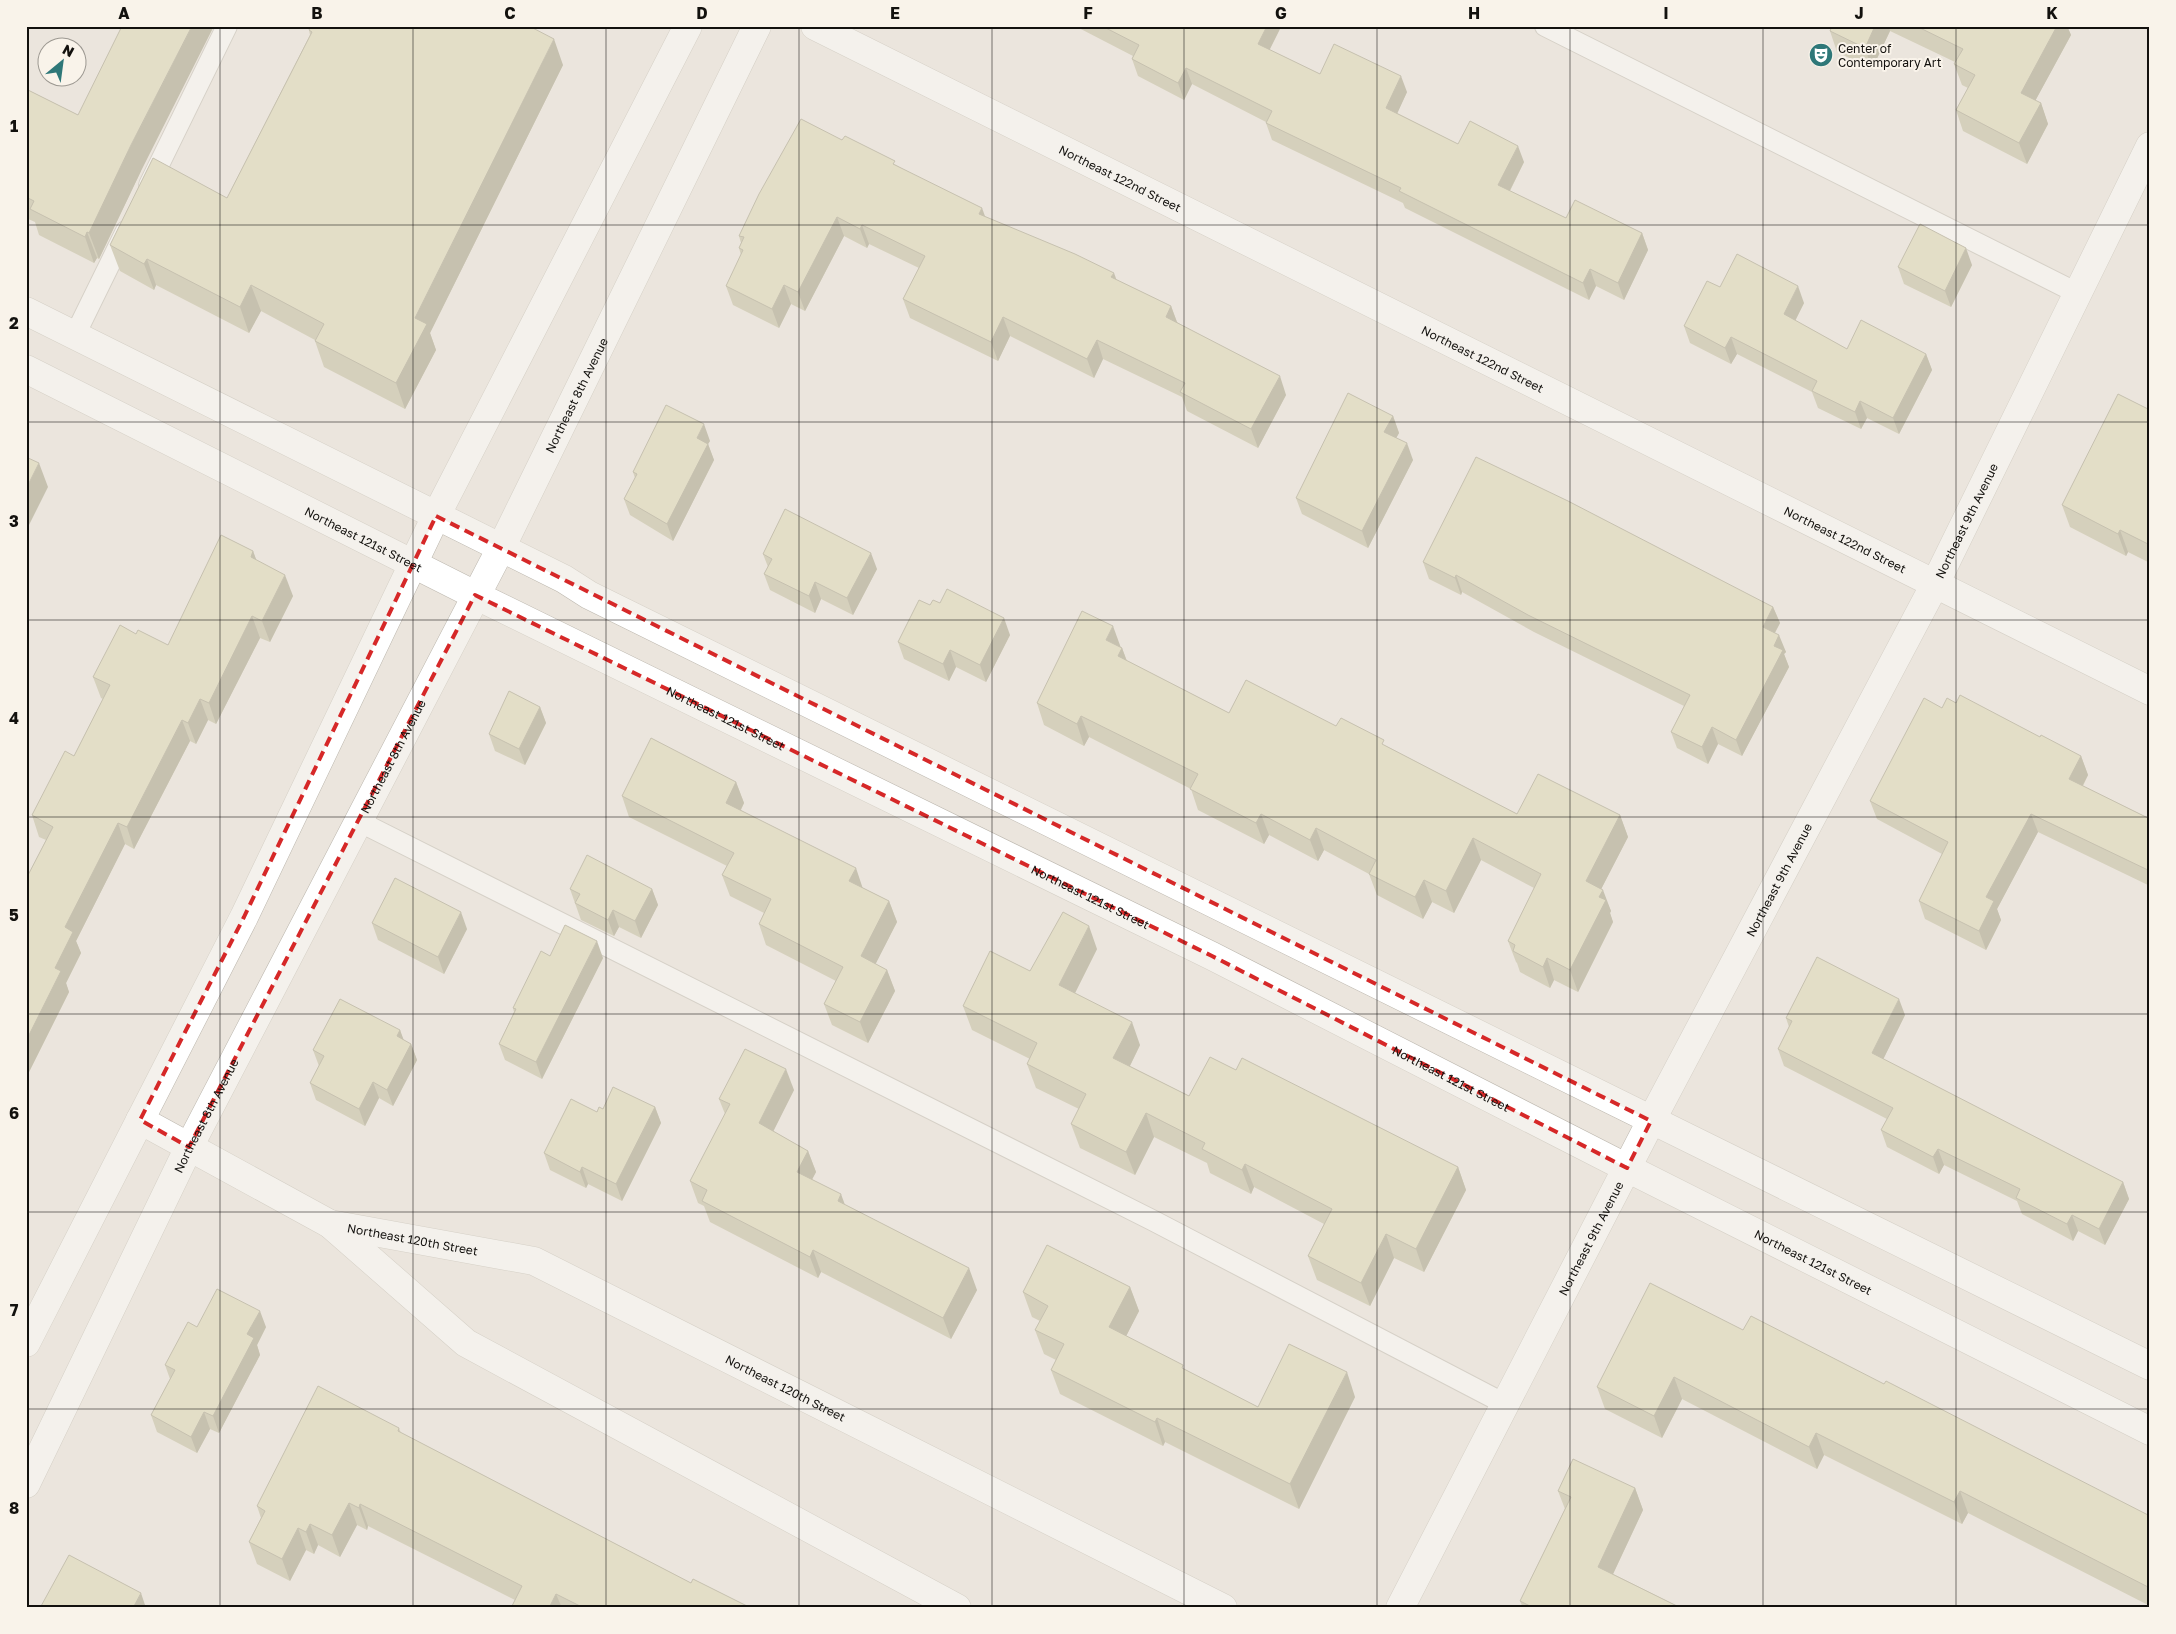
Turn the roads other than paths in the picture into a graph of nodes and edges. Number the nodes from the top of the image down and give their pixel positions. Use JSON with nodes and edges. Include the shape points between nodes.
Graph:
{"nodes":[{"id":1,"x":227,"y":26,"type":"edge"},
{"id":2,"x":688,"y":26,"type":"edge"},
{"id":3,"x":757,"y":26,"type":"edge"},
{"id":4,"x":815,"y":26,"type":"edge"},
{"id":5,"x":1545,"y":26,"type":"edge"},
{"id":6,"x":2150,"y":146,"type":"edge"},
{"id":7,"x":2077,"y":293,"type":"junction"},
{"id":8,"x":26,"y":311,"type":"edge"},
{"id":9,"x":75,"y":335,"type":"junction"},
{"id":10,"x":26,"y":369,"type":"edge"},
{"id":11,"x":436,"y":516,"type":"junction"},
{"id":12,"x":501,"y":548,"type":"junction"},
{"id":13,"x":413,"y":564,"type":"junction"},
{"id":14,"x":1935,"y":584,"type":"junction"},
{"id":15,"x":475,"y":595,"type":"junction"},
{"id":16,"x":2150,"y":691,"type":"edge"},
{"id":17,"x":358,"y":821,"type":"junction"},
{"id":18,"x":140,"y":1120,"type":"junction"},
{"id":19,"x":1651,"y":1121,"type":"junction"},
{"id":20,"x":189,"y":1147,"type":"junction"},
{"id":21,"x":1627,"y":1168,"type":"junction"},
{"id":22,"x":330,"y":1224,"type":"junction"},
{"id":23,"x":26,"y":1343,"type":"edge"},
{"id":24,"x":2150,"y":1366,"type":"edge"},
{"id":25,"x":1505,"y":1404,"type":"junction"},
{"id":26,"x":2150,"y":1430,"type":"edge"},
{"id":27,"x":26,"y":1484,"type":"edge"},
{"id":28,"x":957,"y":1608,"type":"edge"},
{"id":29,"x":1223,"y":1608,"type":"edge"},
{"id":30,"x":1400,"y":1608,"type":"edge"}],
"edges":[{"from":1,"to":9,"type":"lane"},
{"from":2,"to":11,"type":"street"},
{"from":3,"to":12,"type":"street","name":"Northeast 8th Avenue"},
{"from":4,"to":14,"type":"street","name":"Northeast 122nd Street"},
{"from":5,"to":7,"type":"lane"},
{"from":6,"to":7,"type":"street","name":"Northeast 9th Avenue"},
{"from":7,"to":14,"type":"street","name":"Northeast 9th Avenue"},
{"from":8,"to":9,"type":"street"},
{"from":9,"to":11,"type":"street"},
{"from":10,"to":13,"type":"street","name":"Northeast 121st Street"},
{"from":11,"to":12,"type":"street"},
{"from":11,"to":13,"type":"street"},
{"from":12,"to":15,"type":"street","name":"Northeast 8th Avenue"},
{"from":12,"to":19,"type":"street","via":[[607,604]]},
{"from":13,"to":15,"type":"street","name":"Northeast 121st Street"},
{"from":13,"to":18,"type":"street","via":[[244,917]]},
{"from":14,"to":16,"type":"street","name":"Northeast 122nd Street"},
{"from":14,"to":19,"type":"street","name":"Northeast 9th Avenue"},
{"from":15,"to":17,"type":"street","name":"Northeast 8th Avenue"},
{"from":15,"to":21,"type":"street","name":"Northeast 121st Street","via":[[1212,956]]},
{"from":17,"to":20,"type":"street","name":"Northeast 8th Avenue"},
{"from":17,"to":25,"type":"lane","via":[[1161,1225]]},
{"from":18,"to":20,"type":"street","name":"Northeast 120th Street"},
{"from":18,"to":23,"type":"street"},
{"from":19,"to":21,"type":"street","name":"Northeast 9th Avenue"},
{"from":19,"to":24,"type":"street"},
{"from":20,"to":22,"type":"street","name":"Northeast 120th Street"},
{"from":20,"to":27,"type":"street","name":"Northeast 8th Avenue"},
{"from":21,"to":25,"type":"street","name":"Northeast 9th Avenue"},
{"from":21,"to":26,"type":"street","name":"Northeast 121st Street"},
{"from":22,"to":28,"type":"street","name":"Northeast 120th Street","via":[[466,1343]]},
{"from":22,"to":29,"type":"street","name":"Northeast 120th Street","via":[[534,1261]]},
{"from":25,"to":30,"type":"street","name":"Northeast 9th Avenue"}]}
